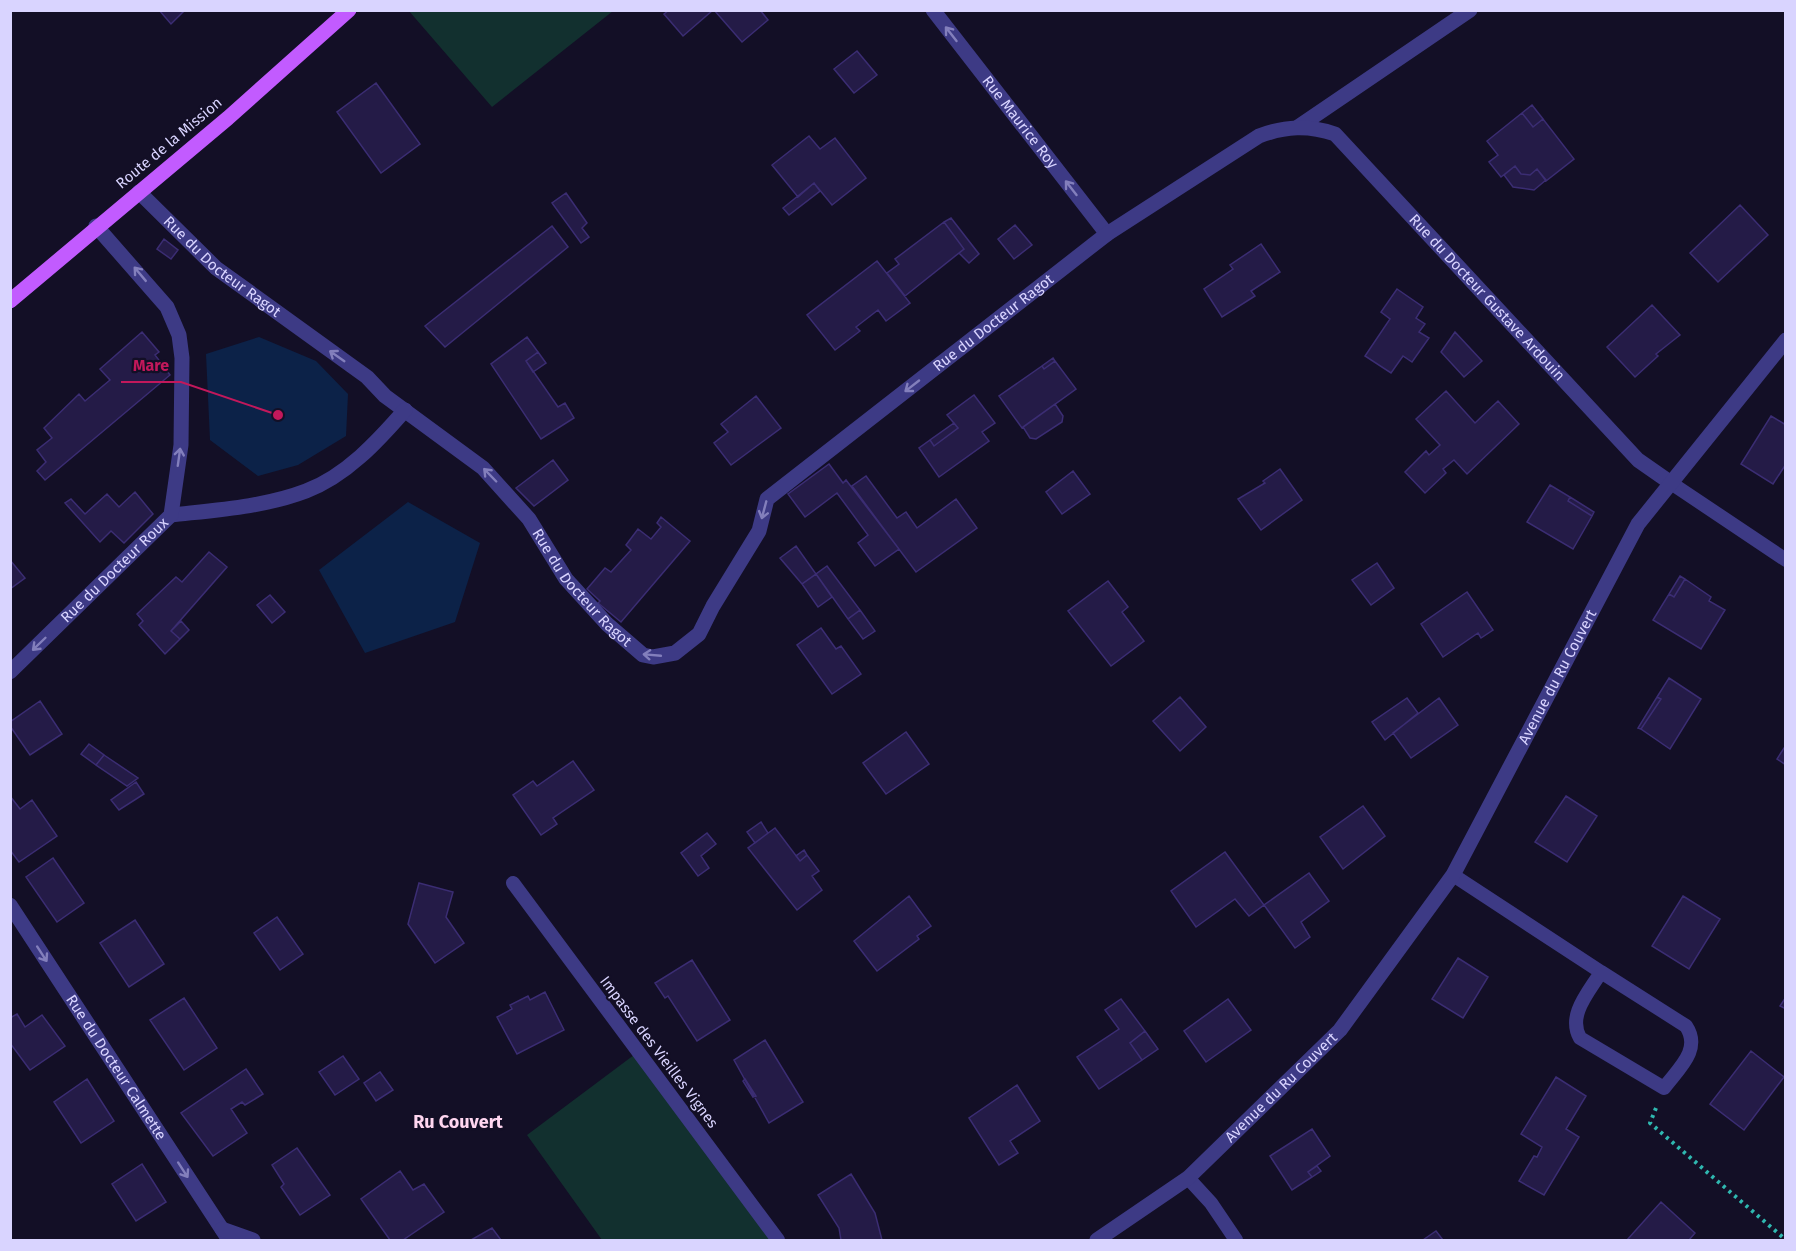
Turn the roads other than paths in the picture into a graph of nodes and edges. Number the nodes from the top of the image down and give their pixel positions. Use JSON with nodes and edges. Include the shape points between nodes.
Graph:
{"nodes":[{"id":1,"x":350,"y":10,"type":"edge"},
{"id":2,"x":933,"y":10,"type":"edge"},
{"id":3,"x":1470,"y":10,"type":"edge"},
{"id":4,"x":1298,"y":127,"type":"junction"},
{"id":5,"x":140,"y":192,"type":"junction"},
{"id":6,"x":96,"y":226,"type":"junction"},
{"id":7,"x":1107,"y":234,"type":"junction"},
{"id":8,"x":10,"y":301,"type":"edge"},
{"id":9,"x":1785,"y":340,"type":"edge"},
{"id":10,"x":405,"y":410,"type":"junction"},
{"id":11,"x":1671,"y":483,"type":"junction"},
{"id":12,"x":171,"y":515,"type":"junction"},
{"id":13,"x":1785,"y":560,"type":"edge"},
{"id":14,"x":10,"y":672,"type":"edge"},
{"id":15,"x":1453,"y":875,"type":"junction"},
{"id":16,"x":513,"y":883,"type":"dead end"},
{"id":17,"x":10,"y":905,"type":"edge"},
{"id":18,"x":1601,"y":972,"type":"junction"},
{"id":19,"x":1188,"y":1178,"type":"junction"},
{"id":20,"x":226,"y":1235,"type":"edge"},
{"id":21,"x":253,"y":1240,"type":"edge"},
{"id":22,"x":778,"y":1240,"type":"edge"},
{"id":23,"x":1097,"y":1240,"type":"edge"},
{"id":24,"x":1236,"y":1240,"type":"edge"}],
"edges":[{"from":1,"to":5,"type":"main road","name":"Route de la Mission"},
{"from":7,"to":2,"type":"street","name":"Rue Maurice Roy","one_way":true},
{"from":3,"to":4,"type":"street"},
{"from":4,"to":7,"type":"street","name":"Rue du Docteur Ragot","via":[[1259,136]]},
{"from":4,"to":11,"type":"street","name":"Rue du Docteur Gustave Ardouin","via":[[1335,134],[1638,460]]},
{"from":5,"to":6,"type":"main road","name":"Route de la Mission"},
{"from":10,"to":5,"type":"street","name":"Rue du Docteur Ragot","one_way":true,"via":[[368,377],[216,268]]},
{"from":6,"to":8,"type":"main road","name":"Route de la Mission"},
{"from":12,"to":6,"type":"street","name":"Rue du Docteur Roux","one_way":true,"via":[[181,445],[179,335],[167,307]]},
{"from":7,"to":10,"type":"street","name":"Rue du Docteur Ragot","one_way":true,"via":[[767,499],[759,531],[699,634],[675,652],[643,655],[607,624],[566,579],[512,497],[483,468]]},
{"from":9,"to":11,"type":"street","name":"Avenue du Ru Couvert"},
{"from":10,"to":12,"type":"street","via":[[382,438],[348,466],[308,490],[228,508]]},
{"from":11,"to":13,"type":"lane"},
{"from":11,"to":15,"type":"street","name":"Avenue du Ru Couvert","via":[[1638,524]]},
{"from":12,"to":14,"type":"street","name":"Rue du Docteur Roux","one_way":true},
{"from":15,"to":18,"type":"lane"},
{"from":15,"to":19,"type":"street","name":"Avenue du Ru Couvert","via":[[1340,1030]]},
{"from":16,"to":22,"type":"lane","name":"Impasse des Vieilles Vignes"},
{"from":17,"to":20,"type":"street","name":"Rue du Docteur Calmette","one_way":true},
{"from":18,"to":18,"type":"lane","via":[[1575,1016],[1574,1028],[1580,1038],[1664,1088],[1692,1050],[1692,1036],[1686,1026]]},
{"from":19,"to":23,"type":"street","name":"Avenue du Ru Couvert"},
{"from":19,"to":24,"type":"lane"},
{"from":20,"to":21,"type":"street","name":"Rue du Docteur Calmette"}]}
